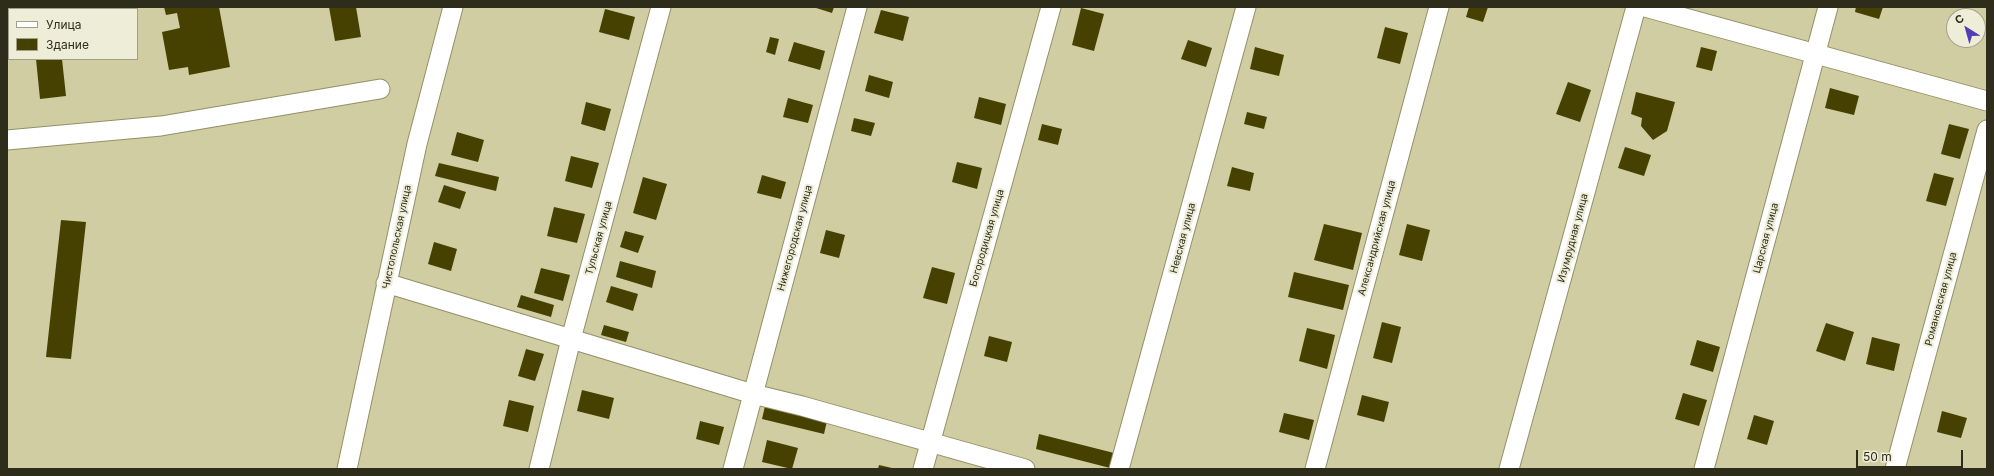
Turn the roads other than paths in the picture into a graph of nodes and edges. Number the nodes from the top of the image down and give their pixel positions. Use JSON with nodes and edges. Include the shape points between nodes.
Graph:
{"nodes":[{"id":1,"x":453,"y":7,"type":"edge"},
{"id":2,"x":661,"y":7,"type":"edge"},
{"id":3,"x":857,"y":7,"type":"edge"},
{"id":4,"x":1051,"y":7,"type":"edge"},
{"id":5,"x":1246,"y":7,"type":"edge"},
{"id":6,"x":1439,"y":7,"type":"edge"},
{"id":7,"x":1636,"y":7,"type":"edge"},
{"id":8,"x":1645,"y":7,"type":"edge"},
{"id":9,"x":1828,"y":7,"type":"edge"},
{"id":10,"x":1816,"y":54,"type":"junction"},
{"id":11,"x":380,"y":90,"type":"dead end"},
{"id":12,"x":1987,"y":101,"type":"edge"},
{"id":13,"x":1987,"y":130,"type":"edge"},
{"id":14,"x":7,"y":140,"type":"edge"},
{"id":15,"x":386,"y":283,"type":"junction"},
{"id":16,"x":572,"y":339,"type":"junction"},
{"id":17,"x":753,"y":394,"type":"junction"},
{"id":18,"x":930,"y":443,"type":"junction"},
{"id":19,"x":347,"y":469,"type":"edge"},
{"id":20,"x":539,"y":469,"type":"edge"},
{"id":21,"x":733,"y":469,"type":"edge"},
{"id":22,"x":923,"y":469,"type":"edge"},
{"id":23,"x":1024,"y":469,"type":"edge"},
{"id":24,"x":1119,"y":469,"type":"edge"},
{"id":25,"x":1315,"y":469,"type":"edge"},
{"id":26,"x":1509,"y":469,"type":"edge"},
{"id":27,"x":1704,"y":469,"type":"edge"},
{"id":28,"x":1895,"y":469,"type":"edge"}],
"edges":[{"from":1,"to":15,"type":"street","name":"Чистопольская улица","via":[[417,144]]},
{"from":2,"to":16,"type":"street","name":"Тульская улица"},
{"from":3,"to":17,"type":"street","name":"Нижегородская улица"},
{"from":4,"to":18,"type":"street","name":"Богородицкая улица"},
{"from":5,"to":24,"type":"street","name":"Невская улица"},
{"from":6,"to":25,"type":"street","name":"Александрийская улица"},
{"from":7,"to":26,"type":"street","name":"Изумрудная улица"},
{"from":8,"to":10,"type":"street"},
{"from":9,"to":10,"type":"street","name":"Царская улица"},
{"from":10,"to":12,"type":"street"},
{"from":10,"to":27,"type":"street","name":"Царская улица"},
{"from":11,"to":14,"type":"street","via":[[161,126]]},
{"from":13,"to":28,"type":"street","name":"Романовская улица"},
{"from":15,"to":16,"type":"street"},
{"from":15,"to":19,"type":"street","name":"Чистопольская улица"},
{"from":16,"to":17,"type":"street"},
{"from":16,"to":20,"type":"street","name":"Тульская улица"},
{"from":17,"to":18,"type":"street"},
{"from":17,"to":21,"type":"street","name":"Нижегородская улица"},
{"from":18,"to":22,"type":"street","name":"Богородицкая улица"},
{"from":18,"to":23,"type":"street"}]}
